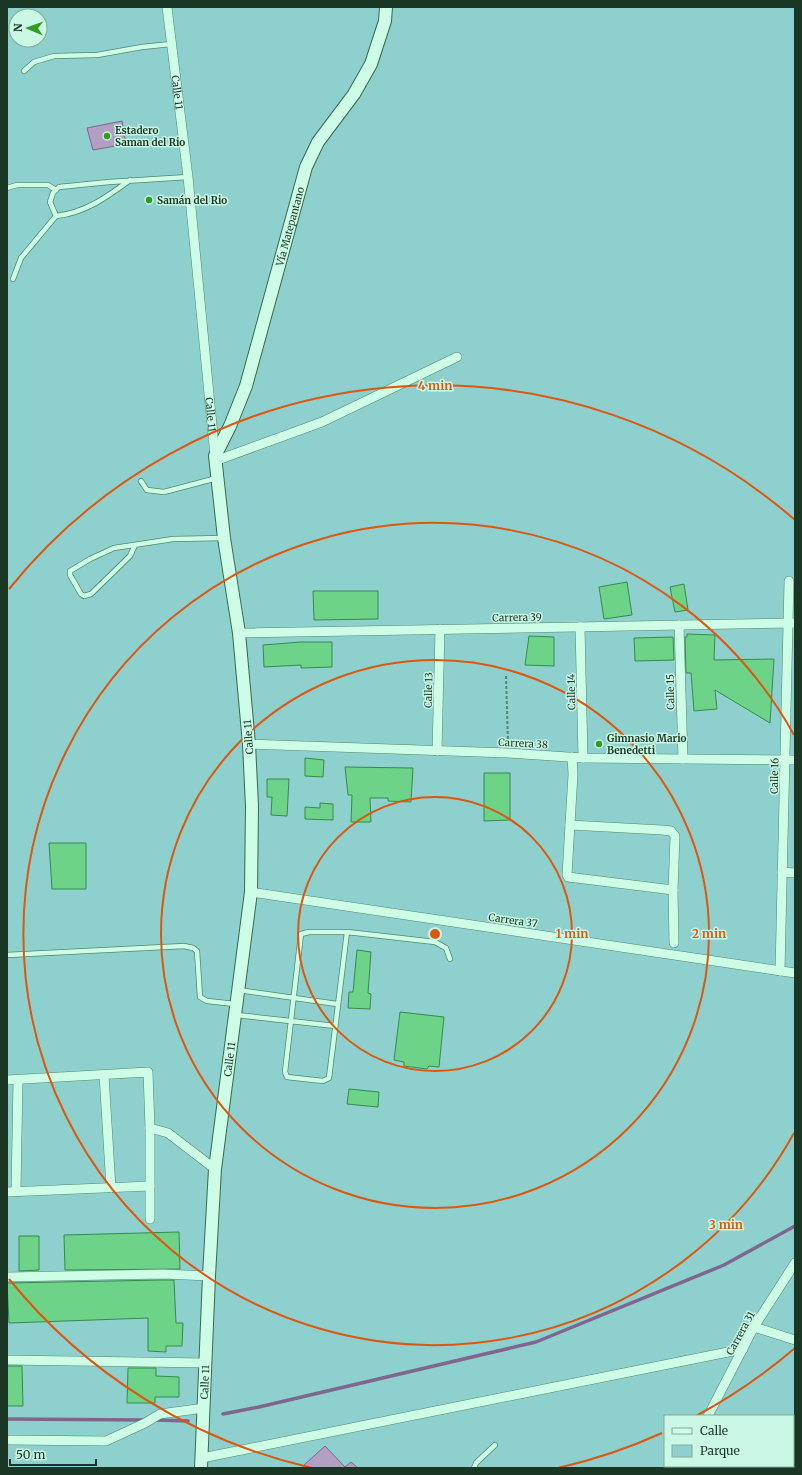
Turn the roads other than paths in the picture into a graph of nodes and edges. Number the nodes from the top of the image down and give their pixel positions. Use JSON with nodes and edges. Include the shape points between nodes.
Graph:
{"nodes":[{"id":1,"x":167,"y":7,"type":"edge"},
{"id":2,"x":386,"y":7,"type":"edge"},
{"id":3,"x":171,"y":44,"type":"junction"},
{"id":4,"x":24,"y":70,"type":"dead end"},
{"id":5,"x":188,"y":177,"type":"junction"},
{"id":6,"x":130,"y":180,"type":"junction"},
{"id":7,"x":7,"y":188,"type":"edge"},
{"id":8,"x":56,"y":190,"type":"junction"},
{"id":9,"x":56,"y":216,"type":"junction"},
{"id":10,"x":13,"y":279,"type":"dead end"},
{"id":11,"x":457,"y":357,"type":"dead end"},
{"id":12,"x":215,"y":459,"type":"junction"},
{"id":13,"x":217,"y":478,"type":"junction"},
{"id":14,"x":141,"y":481,"type":"dead end"},
{"id":15,"x":224,"y":538,"type":"junction"},
{"id":16,"x":135,"y":545,"type":"junction"},
{"id":17,"x":789,"y":581,"type":"dead end"},
{"id":18,"x":791,"y":623,"type":"edge"},
{"id":19,"x":679,"y":625,"type":"junction"},
{"id":20,"x":580,"y":627,"type":"junction"},
{"id":21,"x":440,"y":629,"type":"junction"},
{"id":22,"x":239,"y":633,"type":"junction"},
{"id":23,"x":249,"y":744,"type":"junction"},
{"id":24,"x":437,"y":750,"type":"junction"},
{"id":25,"x":572,"y":757,"type":"junction"},
{"id":26,"x":583,"y":758,"type":"junction"},
{"id":27,"x":682,"y":760,"type":"junction"},
{"id":28,"x":785,"y":760,"type":"junction"},
{"id":29,"x":795,"y":760,"type":"edge"},
{"id":30,"x":570,"y":826,"type":"junction"},
{"id":31,"x":782,"y":872,"type":"junction"},
{"id":32,"x":795,"y":873,"type":"edge"},
{"id":33,"x":673,"y":890,"type":"junction"},
{"id":34,"x":251,"y":892,"type":"junction"},
{"id":35,"x":347,"y":932,"type":"junction"},
{"id":36,"x":674,"y":943,"type":"dead end"},
{"id":37,"x":7,"y":955,"type":"edge"},
{"id":38,"x":450,"y":959,"type":"dead end"},
{"id":39,"x":780,"y":971,"type":"junction"},
{"id":40,"x":795,"y":973,"type":"edge"},
{"id":41,"x":238,"y":990,"type":"junction"},
{"id":42,"x":293,"y":998,"type":"junction"},
{"id":43,"x":338,"y":1004,"type":"junction"},
{"id":44,"x":236,"y":1010,"type":"junction"},
{"id":45,"x":291,"y":1021,"type":"junction"},
{"id":46,"x":335,"y":1026,"type":"junction"},
{"id":47,"x":104,"y":1075,"type":"junction"},
{"id":48,"x":7,"y":1080,"type":"edge"},
{"id":49,"x":18,"y":1080,"type":"junction"},
{"id":50,"x":150,"y":1128,"type":"junction"},
{"id":51,"x":215,"y":1169,"type":"junction"},
{"id":52,"x":150,"y":1186,"type":"junction"},
{"id":53,"x":111,"y":1188,"type":"junction"},
{"id":54,"x":12,"y":1192,"type":"edge"},
{"id":55,"x":150,"y":1219,"type":"dead end"},
{"id":56,"x":795,"y":1263,"type":"edge"},
{"id":57,"x":209,"y":1276,"type":"junction"},
{"id":58,"x":7,"y":1277,"type":"edge"},
{"id":59,"x":754,"y":1327,"type":"junction"},
{"id":60,"x":795,"y":1340,"type":"edge"},
{"id":61,"x":743,"y":1348,"type":"junction"},
{"id":62,"x":7,"y":1360,"type":"edge"},
{"id":63,"x":206,"y":1363,"type":"junction"},
{"id":64,"x":204,"y":1408,"type":"junction"},
{"id":65,"x":709,"y":1415,"type":"edge"},
{"id":66,"x":10,"y":1440,"type":"dead end"},
{"id":67,"x":495,"y":1445,"type":"dead end"},
{"id":68,"x":202,"y":1463,"type":"edge"},
{"id":69,"x":474,"y":1468,"type":"edge"}],
"edges":[{"from":1,"to":3,"type":"street","name":"Calle 11"},
{"from":2,"to":12,"type":"main road","name":"Vía Matepantano","via":[[371,64],[354,94],[318,142],[306,167],[246,386]]},
{"from":3,"to":4,"type":"lane","via":[[142,46],[97,55],[54,56],[34,62]]},
{"from":3,"to":5,"type":"street","name":"Calle 11"},
{"from":5,"to":6,"type":"lane"},
{"from":5,"to":12,"type":"street","name":"Calle 11"},
{"from":6,"to":8,"type":"lane"},
{"from":6,"to":9,"type":"lane","via":[[101,201],[69,215]]},
{"from":7,"to":8,"type":"lane","via":[[17,185],[48,185]]},
{"from":8,"to":9,"type":"lane","via":[[50,202]]},
{"from":9,"to":10,"type":"lane","via":[[21,258]]},
{"from":11,"to":12,"type":"street","via":[[322,422]]},
{"from":12,"to":13,"type":"main road","name":"Calle 11"},
{"from":13,"to":14,"type":"lane","via":[[164,492],[148,490]]},
{"from":13,"to":15,"type":"main road","name":"Calle 11"},
{"from":15,"to":16,"type":"lane","via":[[173,539]]},
{"from":15,"to":22,"type":"main road","name":"Calle 11"},
{"from":16,"to":16,"type":"lane","via":[[114,548],[70,570],[70,575],[81,594],[91,594],[130,556]]},
{"from":17,"to":18,"type":"street","name":"Calle 16"},
{"from":18,"to":19,"type":"street","name":"Carrera 39"},
{"from":18,"to":28,"type":"street","name":"Calle 16"},
{"from":19,"to":20,"type":"street","name":"Carrera 39"},
{"from":19,"to":27,"type":"street","name":"Calle 15"},
{"from":20,"to":21,"type":"street","name":"Carrera 39"},
{"from":20,"to":26,"type":"street","name":"Calle 14"},
{"from":21,"to":22,"type":"street","name":"Carrera 39"},
{"from":21,"to":24,"type":"street","name":"Calle 13"},
{"from":22,"to":23,"type":"main road","name":"Calle 11"},
{"from":23,"to":24,"type":"street","name":"Carrera 38"},
{"from":23,"to":34,"type":"main road","name":"Calle 11","via":[[252,806]]},
{"from":24,"to":25,"type":"street","name":"Carrera 38"},
{"from":25,"to":26,"type":"street","name":"Carrera 38"},
{"from":25,"to":30,"type":"street"},
{"from":26,"to":27,"type":"street","name":"Carrera 38"},
{"from":27,"to":28,"type":"street","name":"Carrera 38"},
{"from":28,"to":29,"type":"street","name":"Carrera 38"},
{"from":28,"to":31,"type":"street","name":"Calle 16"},
{"from":30,"to":33,"type":"street","via":[[568,877]]},
{"from":30,"to":33,"type":"street","via":[[671,831],[675,836]]},
{"from":31,"to":32,"type":"street"},
{"from":31,"to":39,"type":"street","name":"Calle 16"},
{"from":33,"to":36,"type":"street"},
{"from":34,"to":39,"type":"street","name":"Carrera 37"},
{"from":34,"to":41,"type":"main road","name":"Calle 11"},
{"from":35,"to":38,"type":"lane","via":[[435,942],[446,948]]},
{"from":35,"to":42,"type":"lane","via":[[301,934]]},
{"from":35,"to":43,"type":"lane"},
{"from":37,"to":44,"type":"lane","via":[[184,946],[193,948],[197,951],[200,997]]},
{"from":39,"to":40,"type":"street","name":"Carrera 37"},
{"from":41,"to":42,"type":"lane"},
{"from":41,"to":44,"type":"main road","name":"Calle 11"},
{"from":42,"to":43,"type":"lane"},
{"from":42,"to":45,"type":"lane"},
{"from":43,"to":46,"type":"lane"},
{"from":44,"to":45,"type":"lane"},
{"from":44,"to":51,"type":"main road","name":"Calle 11"},
{"from":45,"to":46,"type":"lane"},
{"from":45,"to":46,"type":"lane","via":[[285,1075],[323,1081],[329,1078]]},
{"from":47,"to":49,"type":"street"},
{"from":47,"to":50,"type":"street","via":[[148,1072]]},
{"from":47,"to":53,"type":"street"},
{"from":48,"to":49,"type":"street"},
{"from":49,"to":54,"type":"street"},
{"from":50,"to":51,"type":"street","via":[[168,1133]]},
{"from":50,"to":52,"type":"street"},
{"from":51,"to":57,"type":"main road","name":"Calle 11"},
{"from":52,"to":53,"type":"street"},
{"from":52,"to":55,"type":"street"},
{"from":53,"to":54,"type":"street"},
{"from":56,"to":59,"type":"street","name":"Carrera 31"},
{"from":57,"to":58,"type":"street","via":[[163,1274]]},
{"from":57,"to":63,"type":"main road","name":"Calle 11"},
{"from":59,"to":60,"type":"street"},
{"from":59,"to":61,"type":"street","name":"Carrera 31"},
{"from":61,"to":65,"type":"street","name":"Carrera 31"},
{"from":61,"to":68,"type":"street"},
{"from":62,"to":63,"type":"street"},
{"from":63,"to":64,"type":"main road","name":"Calle 11"},
{"from":64,"to":66,"type":"street","via":[[160,1414],[106,1441]]},
{"from":64,"to":68,"type":"main road","name":"Calle 11"},
{"from":67,"to":69,"type":"lane"}]}
